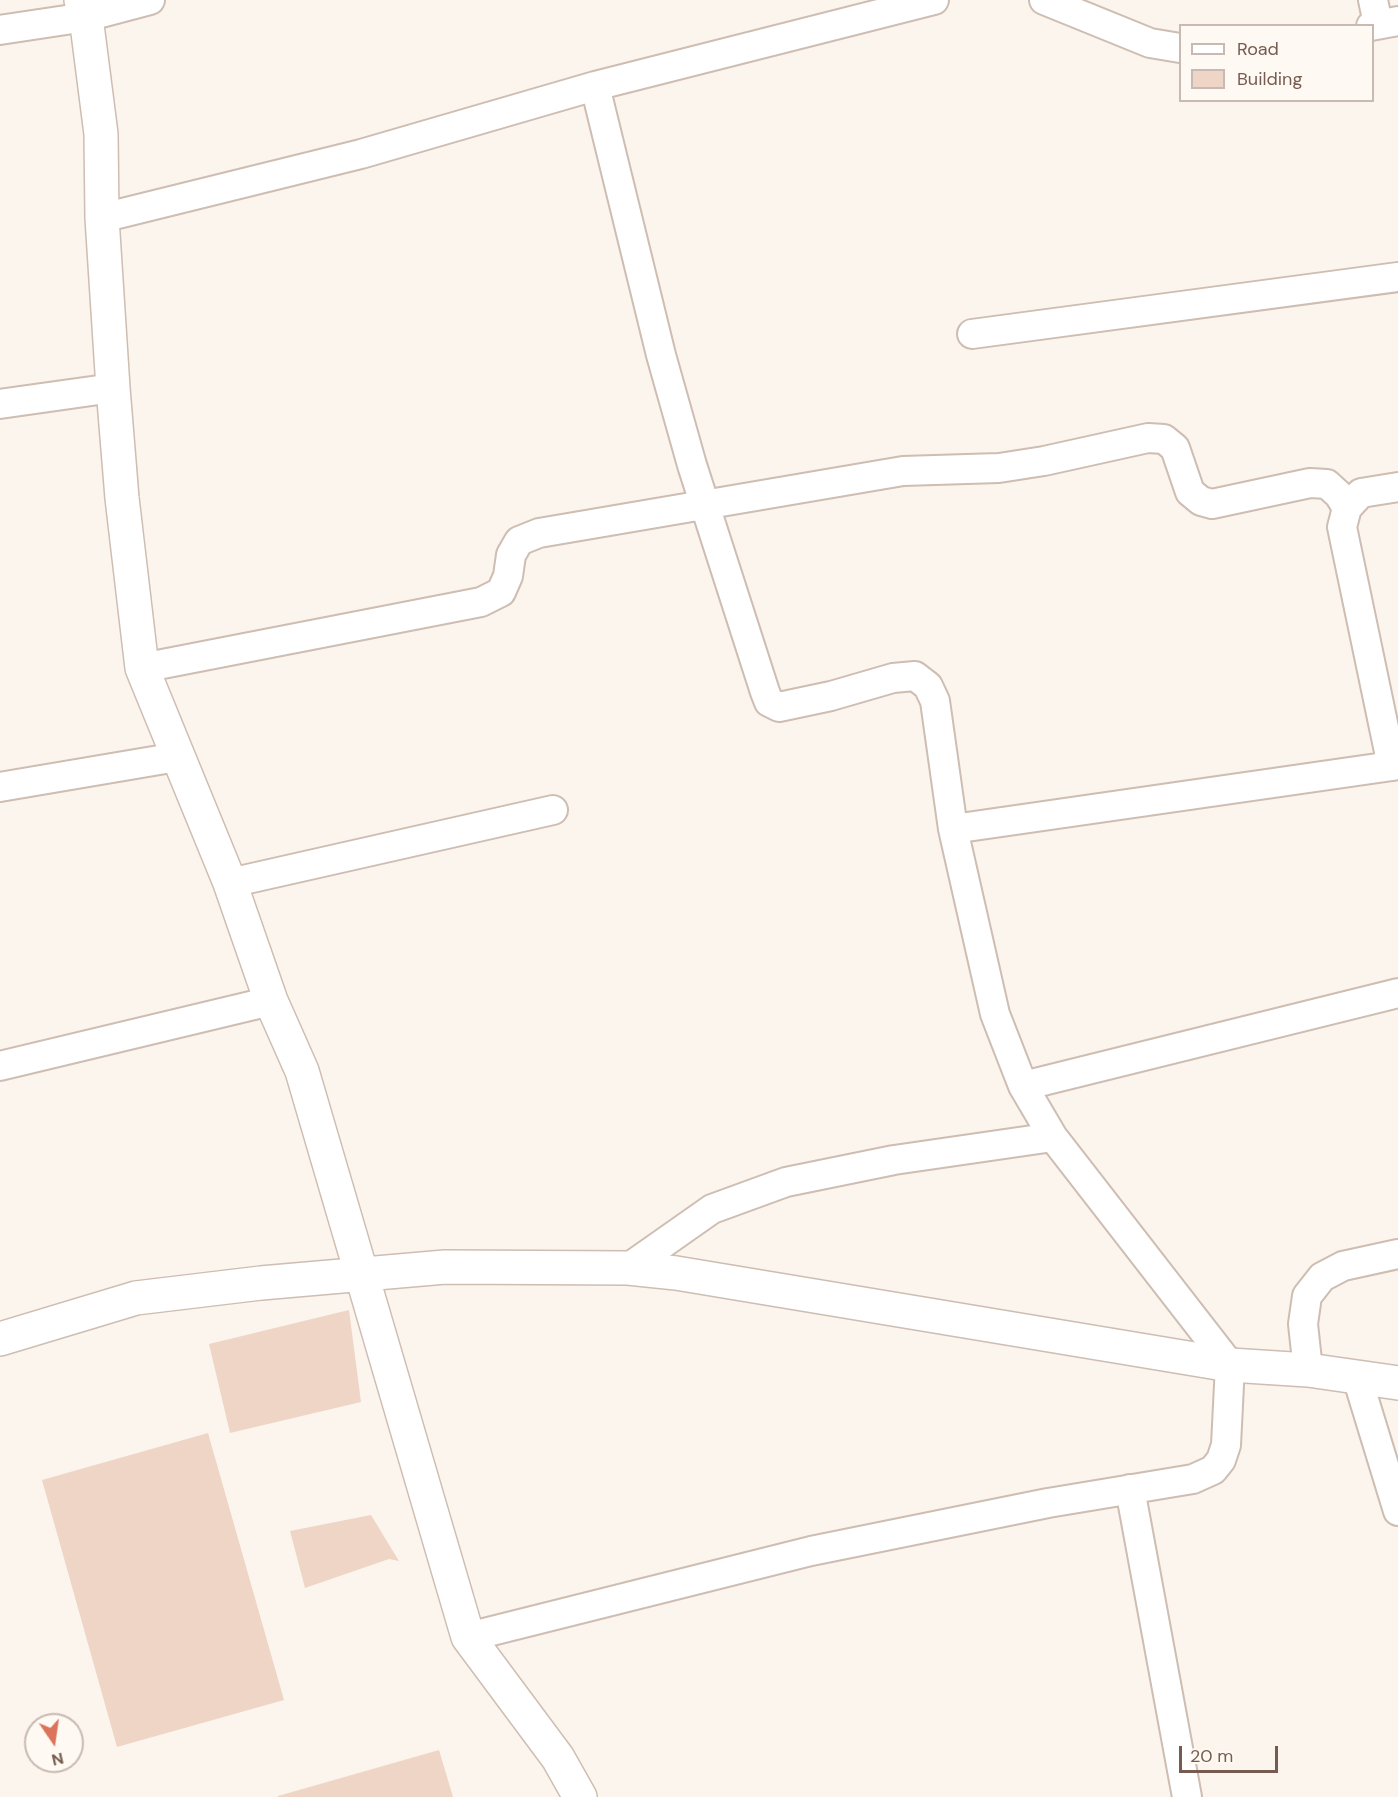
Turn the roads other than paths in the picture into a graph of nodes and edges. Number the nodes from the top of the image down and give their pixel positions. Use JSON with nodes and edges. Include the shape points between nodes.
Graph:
{"nodes":[{"id":1,"x":150,"y":0,"type":"edge"},
{"id":2,"x":934,"y":0,"type":"edge"},
{"id":3,"x":1044,"y":0,"type":"edge"},
{"id":4,"x":84,"y":9,"type":"edge"},
{"id":5,"x":0,"y":30,"type":"edge"},
{"id":6,"x":1179,"y":48,"type":"edge"},
{"id":7,"x":595,"y":86,"type":"junction"},
{"id":8,"x":102,"y":219,"type":"junction"},
{"id":9,"x":1398,"y":277,"type":"edge"},
{"id":10,"x":972,"y":334,"type":"dead end"},
{"id":11,"x":113,"y":388,"type":"junction"},
{"id":12,"x":0,"y":404,"type":"edge"},
{"id":13,"x":1398,"y":487,"type":"edge"},
{"id":14,"x":706,"y":504,"type":"junction"},
{"id":15,"x":1347,"y":507,"type":"junction"},
{"id":16,"x":142,"y":668,"type":"junction"},
{"id":17,"x":177,"y":757,"type":"junction"},
{"id":18,"x":1395,"y":765,"type":"edge"},
{"id":19,"x":0,"y":787,"type":"edge"},
{"id":20,"x":553,"y":810,"type":"dead end"},
{"id":21,"x":953,"y":829,"type":"junction"},
{"id":22,"x":230,"y":883,"type":"junction"},
{"id":23,"x":1398,"y":993,"type":"edge"},
{"id":24,"x":271,"y":1001,"type":"junction"},
{"id":25,"x":0,"y":1066,"type":"edge"},
{"id":26,"x":1023,"y":1086,"type":"junction"},
{"id":27,"x":1053,"y":1137,"type":"junction"},
{"id":28,"x":1398,"y":1254,"type":"edge"},
{"id":29,"x":628,"y":1268,"type":"junction"},
{"id":30,"x":363,"y":1276,"type":"junction"},
{"id":31,"x":0,"y":1339,"type":"edge"},
{"id":32,"x":1230,"y":1365,"type":"junction"},
{"id":33,"x":1308,"y":1370,"type":"junction"},
{"id":34,"x":1357,"y":1377,"type":"junction"},
{"id":35,"x":1398,"y":1383,"type":"edge"},
{"id":36,"x":1130,"y":1489,"type":"junction"},
{"id":37,"x":1398,"y":1511,"type":"edge"},
{"id":38,"x":468,"y":1637,"type":"junction"},
{"id":39,"x":580,"y":1797,"type":"edge"},
{"id":40,"x":1187,"y":1797,"type":"edge"}],
"edges":[{"from":1,"to":4,"type":"street"},
{"from":2,"to":7,"type":"street"},
{"from":3,"to":6,"type":"street","via":[[1150,43]]},
{"from":4,"to":5,"type":"street"},
{"from":4,"to":8,"type":"street","via":[[102,134]]},
{"from":7,"to":8,"type":"street","via":[[361,154]]},
{"from":7,"to":14,"type":"street","via":[[661,355]]},
{"from":8,"to":11,"type":"street"},
{"from":9,"to":10,"type":"street"},
{"from":11,"to":12,"type":"street"},
{"from":11,"to":16,"type":"street"},
{"from":13,"to":15,"type":"street","via":[[1361,494]]},
{"from":14,"to":15,"type":"street","via":[[903,471],[999,468],[1148,438],[1164,439],[1175,448],[1190,492],[1201,501],[1212,504],[1310,483],[1327,484]]},
{"from":14,"to":16,"type":"street","via":[[539,533],[519,541],[501,592],[481,602]]},
{"from":14,"to":21,"type":"street","via":[[770,702],[779,707],[793,706],[893,678],[915,676],[928,686],[935,701]]},
{"from":15,"to":18,"type":"street","via":[[1342,527]]},
{"from":16,"to":17,"type":"street"},
{"from":17,"to":19,"type":"street"},
{"from":17,"to":22,"type":"street"},
{"from":18,"to":21,"type":"street"},
{"from":20,"to":22,"type":"street"},
{"from":21,"to":26,"type":"street","via":[[995,1014]]},
{"from":22,"to":24,"type":"street"},
{"from":23,"to":26,"type":"street"},
{"from":24,"to":25,"type":"street"},
{"from":24,"to":30,"type":"street","via":[[302,1071]]},
{"from":26,"to":27,"type":"street"},
{"from":27,"to":29,"type":"street","via":[[894,1160],[786,1182],[712,1209]]},
{"from":27,"to":32,"type":"street"},
{"from":28,"to":33,"type":"street","via":[[1343,1266],[1322,1276],[1307,1296],[1303,1324]]},
{"from":29,"to":30,"type":"street","via":[[445,1267]]},
{"from":29,"to":32,"type":"street"},
{"from":30,"to":31,"type":"street","via":[[136,1298]]},
{"from":30,"to":38,"type":"street"},
{"from":32,"to":33,"type":"street"},
{"from":32,"to":36,"type":"street","via":[[1226,1445],[1213,1470],[1193,1479]]},
{"from":33,"to":34,"type":"street"},
{"from":34,"to":35,"type":"street"},
{"from":34,"to":37,"type":"street"},
{"from":36,"to":38,"type":"street","via":[[811,1551]]},
{"from":36,"to":40,"type":"street"},
{"from":38,"to":39,"type":"street","via":[[558,1758]]}]}
